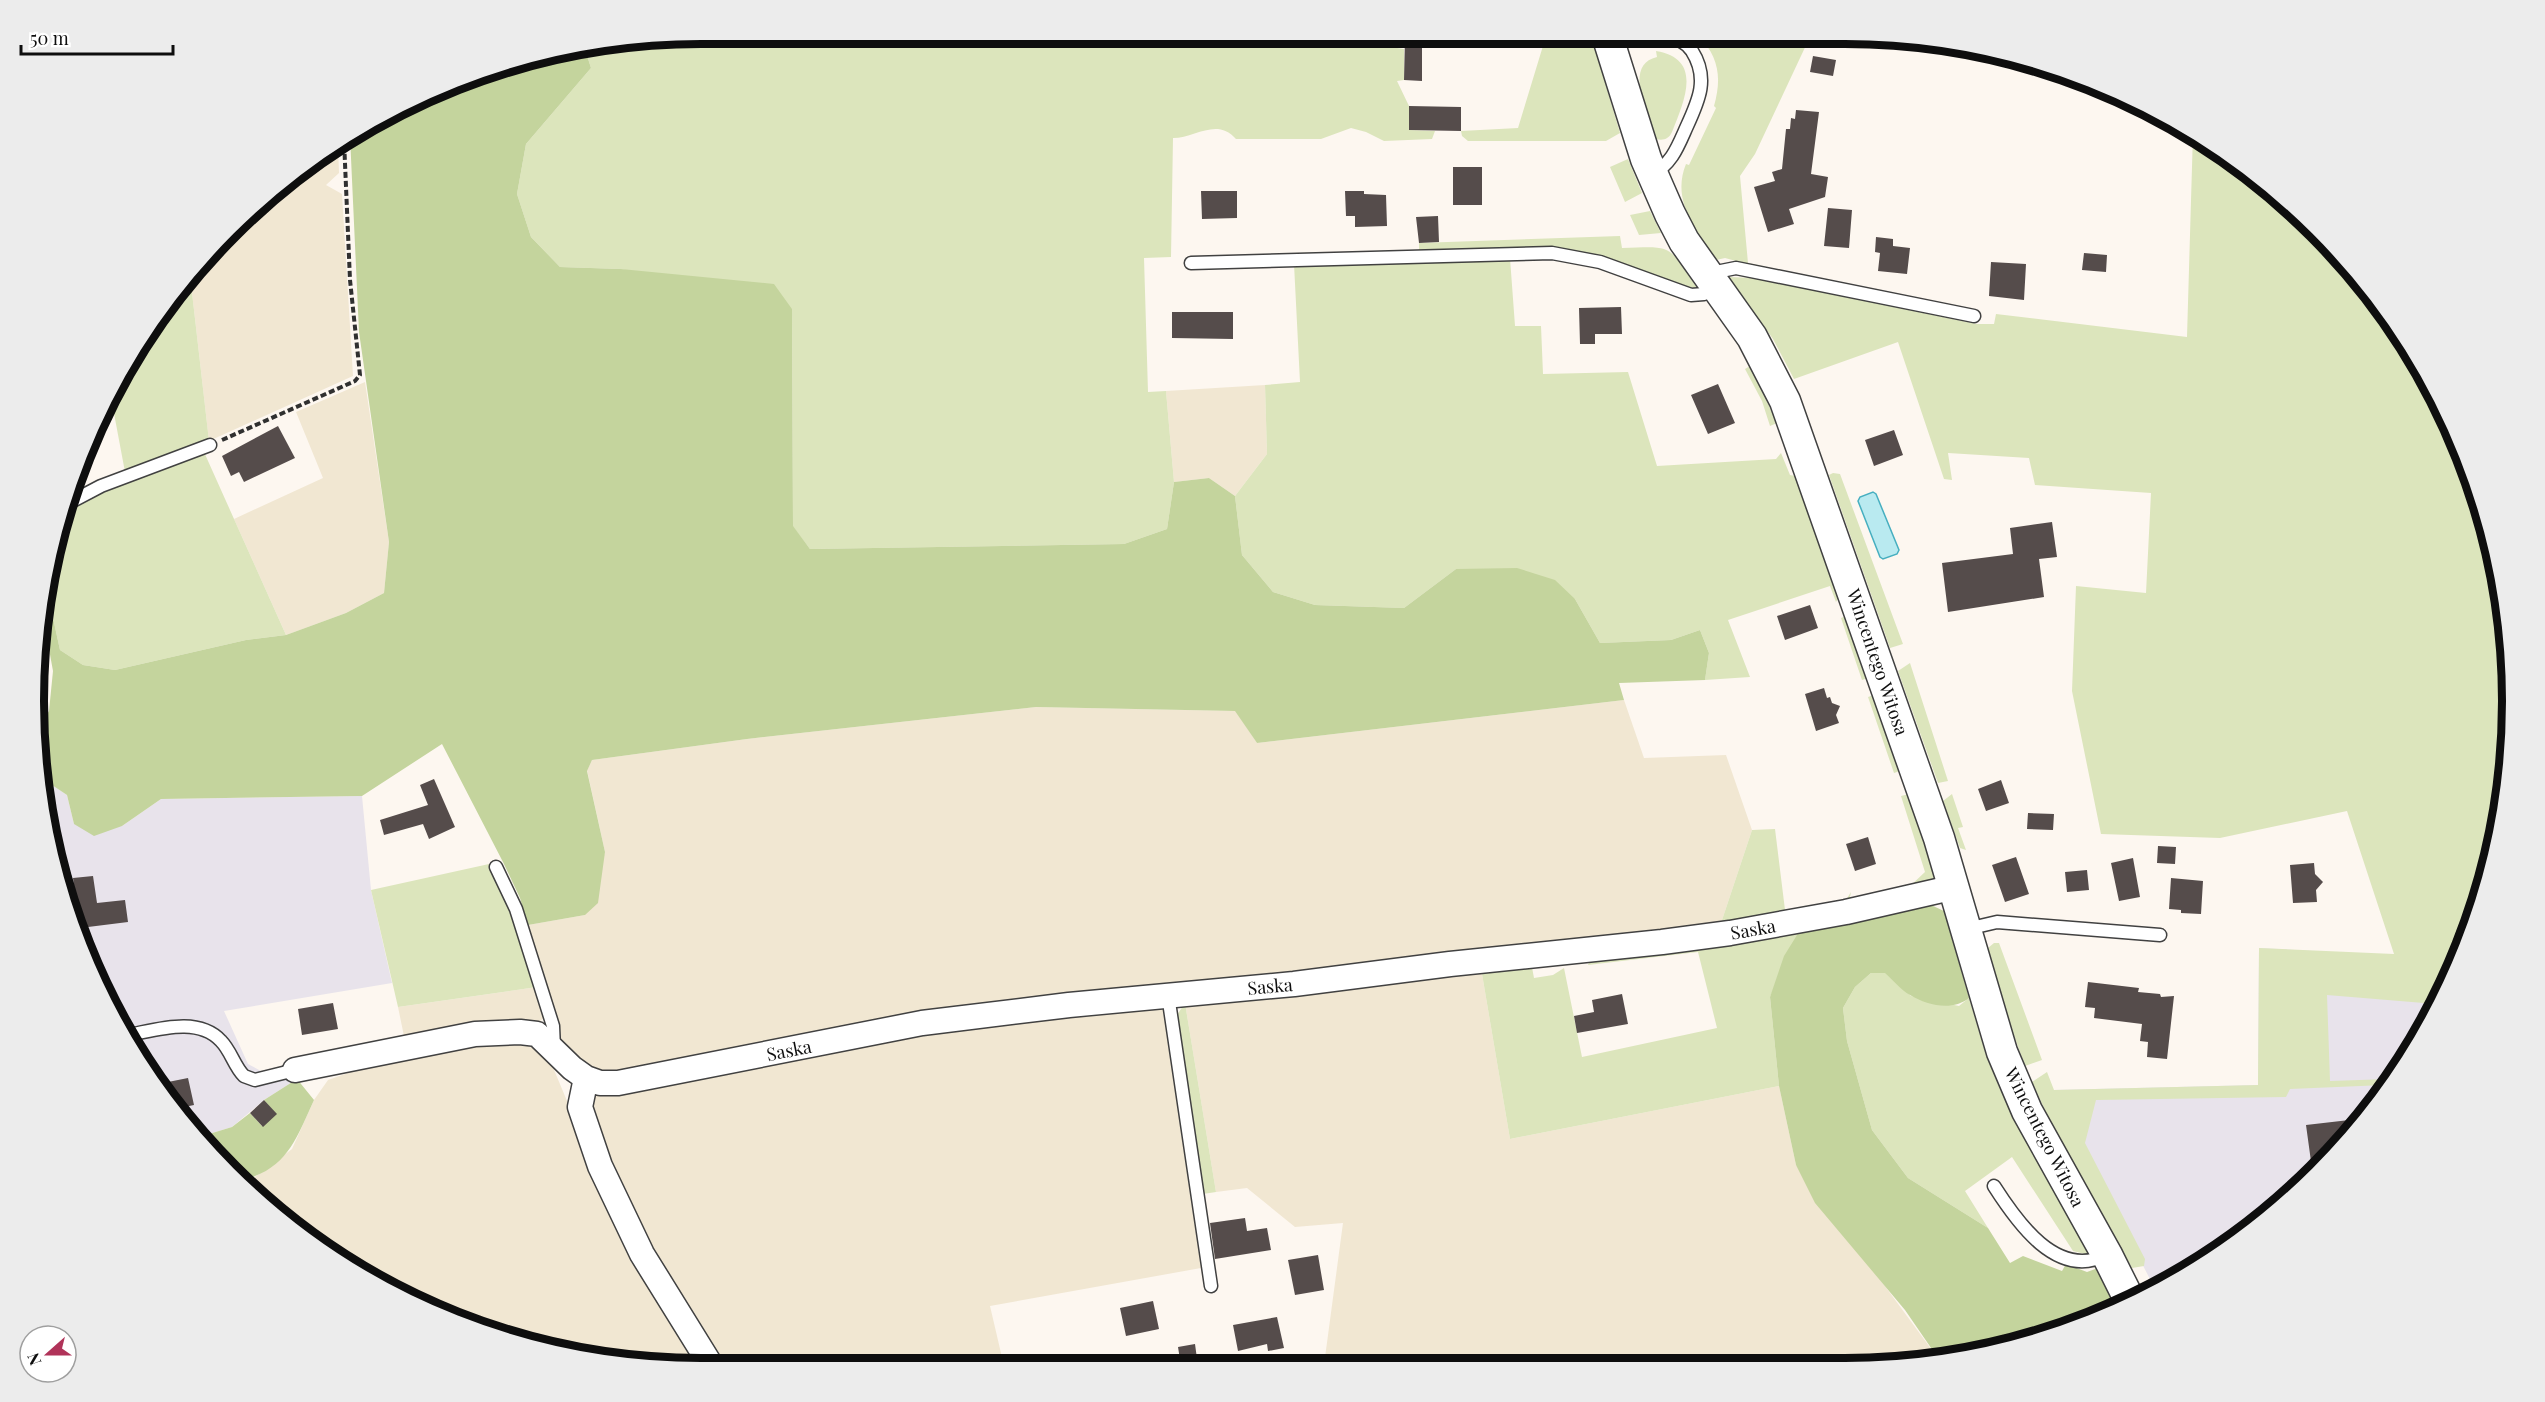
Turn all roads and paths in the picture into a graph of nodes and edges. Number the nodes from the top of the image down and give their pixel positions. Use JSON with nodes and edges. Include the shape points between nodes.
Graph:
{"nodes":[{"id":1,"x":1610,"y":44,"type":"edge"},
{"id":2,"x":1685,"y":44,"type":"edge"},
{"id":3,"x":344,"y":149,"type":"edge"},
{"id":4,"x":1651,"y":175,"type":"junction"},
{"id":5,"x":1191,"y":263,"type":"dead end"},
{"id":6,"x":1713,"y":282,"type":"junction"},
{"id":7,"x":1974,"y":316,"type":"dead end"},
{"id":8,"x":210,"y":445,"type":"joint"},
{"id":9,"x":75,"y":499,"type":"edge"},
{"id":10,"x":496,"y":867,"type":"dead end"},
{"id":11,"x":1955,"y":887,"type":"junction"},
{"id":12,"x":1967,"y":929,"type":"junction"},
{"id":13,"x":2160,"y":934,"type":"dead end"},
{"id":14,"x":1168,"y":995,"type":"junction"},
{"id":15,"x":135,"y":1034,"type":"edge"},
{"id":16,"x":555,"y":1050,"type":"junction"},
{"id":17,"x":295,"y":1070,"type":"joint"},
{"id":18,"x":586,"y":1078,"type":"junction"},
{"id":19,"x":1994,"y":1186,"type":"dead end"},
{"id":20,"x":2107,"y":1255,"type":"junction"},
{"id":21,"x":1211,"y":1286,"type":"dead end"},
{"id":22,"x":2126,"y":1295,"type":"edge"},
{"id":23,"x":706,"y":1358,"type":"edge"}],
"edges":[{"from":1,"to":4,"type":"street","name":"Wincentego Witosa"},
{"from":2,"to":4,"type":"lane","via":[[1701,68],[1698,101],[1672,158]]},
{"from":3,"to":8,"type":"path","via":[[350,280],[360,375],[355,381]]},
{"from":4,"to":6,"type":"street","name":"Wincentego Witosa","via":[[1684,241]]},
{"from":5,"to":6,"type":"lane","via":[[1552,253],[1600,262],[1691,295],[1704,294]]},
{"from":6,"to":7,"type":"lane","via":[[1721,271],[1736,268]]},
{"from":6,"to":11,"type":"street","name":"Wincentego Witosa","via":[[1764,357],[1792,417]]},
{"from":8,"to":9,"type":"lane"},
{"from":10,"to":16,"type":"lane","via":[[516,909],[553,1026]]},
{"from":11,"to":12,"type":"street","name":"Wincentego Witosa"},
{"from":11,"to":14,"type":"street","name":"Saska","via":[[1846,912],[1707,936]]},
{"from":12,"to":13,"type":"lane","via":[[1997,922]]},
{"from":12,"to":20,"type":"street","name":"Wincentego Witosa","via":[[2014,1081]]},
{"from":14,"to":18,"type":"street","name":"Saska","via":[[922,1023],[618,1083]]},
{"from":14,"to":21,"type":"lane"},
{"from":15,"to":17,"type":"lane","via":[[198,1027],[223,1042],[244,1076],[255,1080]]},
{"from":16,"to":17,"type":"street","via":[[537,1034],[500,1032]]},
{"from":16,"to":18,"type":"street"},
{"from":18,"to":23,"type":"street","via":[[580,1107],[600,1166],[642,1254]]},
{"from":19,"to":20,"type":"lane","via":[[2022,1227],[2051,1252],[2086,1262]]},
{"from":20,"to":22,"type":"street","name":"Wincentego Witosa"}]}
